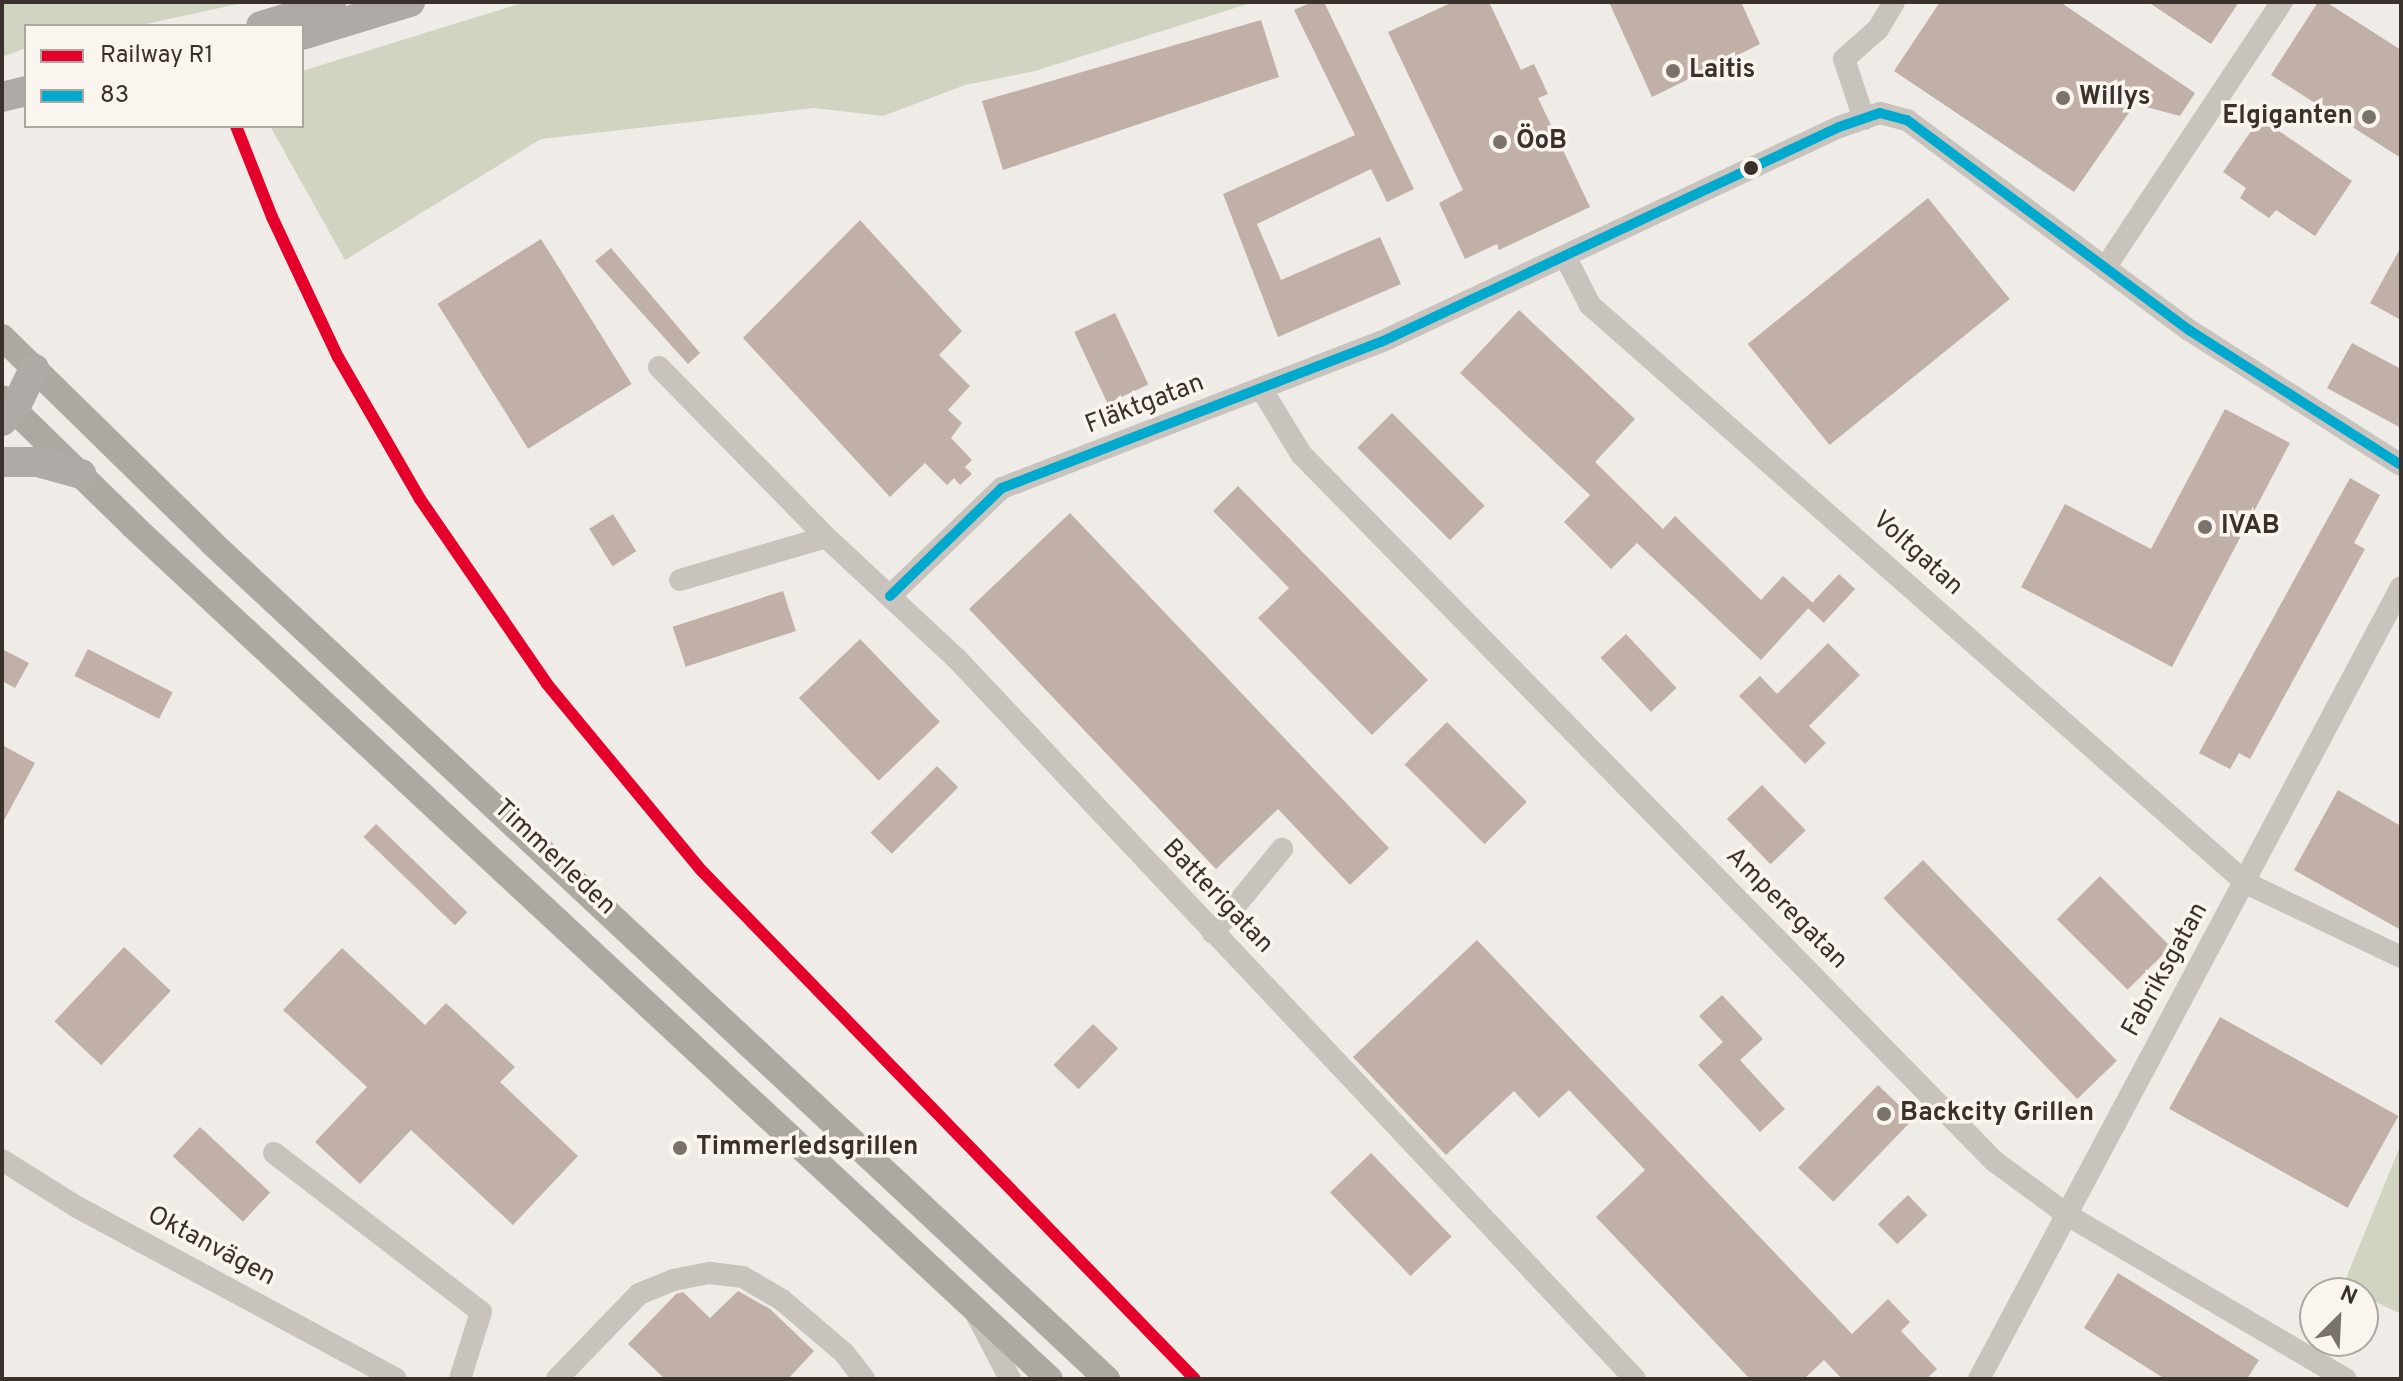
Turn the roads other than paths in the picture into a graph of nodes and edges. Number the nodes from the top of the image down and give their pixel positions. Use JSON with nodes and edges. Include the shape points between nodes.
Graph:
{"nodes":[{"id":1,"x":341,"y":2,"type":"edge"},
{"id":2,"x":410,"y":2,"type":"edge"},
{"id":3,"x":1894,"y":2,"type":"edge"},
{"id":4,"x":2282,"y":2,"type":"edge"},
{"id":5,"x":268,"y":24,"type":"edge"},
{"id":6,"x":304,"y":34,"type":"edge"},
{"id":7,"x":24,"y":92,"type":"edge"},
{"id":8,"x":2,"y":97,"type":"edge"},
{"id":9,"x":24,"y":113,"type":"edge"},
{"id":10,"x":2,"y":119,"type":"edge"},
{"id":11,"x":1864,"y":119,"type":"junction"},
{"id":12,"x":1565,"y":256,"type":"junction"},
{"id":13,"x":2105,"y":268,"type":"junction"},
{"id":14,"x":2,"y":337,"type":"edge"},
{"id":15,"x":659,"y":367,"type":"dead end"},
{"id":16,"x":34,"y":369,"type":"junction"},
{"id":17,"x":1262,"y":390,"type":"junction"},
{"id":18,"x":5,"y":403,"type":"edge"},
{"id":19,"x":2,"y":462,"type":"edge"},
{"id":20,"x":2401,"y":465,"type":"edge"},
{"id":21,"x":81,"y":474,"type":"junction"},
{"id":22,"x":826,"y":537,"type":"junction"},
{"id":23,"x":680,"y":580,"type":"dead end"},
{"id":24,"x":2401,"y":587,"type":"edge"},
{"id":25,"x":890,"y":596,"type":"junction"},
{"id":26,"x":1282,"y":849,"type":"dead end"},
{"id":27,"x":2246,"y":883,"type":"junction"},
{"id":28,"x":1213,"y":933,"type":"junction"},
{"id":29,"x":2401,"y":957,"type":"edge"},
{"id":30,"x":274,"y":1153,"type":"dead end"},
{"id":31,"x":2,"y":1160,"type":"edge"},
{"id":32,"x":2069,"y":1216,"type":"junction"},
{"id":33,"x":972,"y":1305,"type":"junction"},
{"id":34,"x":396,"y":1379,"type":"edge"},
{"id":35,"x":460,"y":1379,"type":"edge"},
{"id":36,"x":557,"y":1379,"type":"edge"},
{"id":37,"x":864,"y":1379,"type":"edge"},
{"id":38,"x":1010,"y":1379,"type":"edge"},
{"id":39,"x":1050,"y":1379,"type":"edge"},
{"id":40,"x":1107,"y":1379,"type":"edge"},
{"id":41,"x":1635,"y":1379,"type":"edge"},
{"id":42,"x":1979,"y":1379,"type":"edge"},
{"id":43,"x":2346,"y":1379,"type":"edge"}],
"edges":[{"from":1,"to":5,"type":"highway"},
{"from":2,"to":6,"type":"highway"},
{"from":3,"to":11,"type":"street","via":[[1878,29],[1844,59]]},
{"from":4,"to":13,"type":"street"},
{"from":7,"to":8,"type":"highway"},
{"from":9,"to":10,"type":"highway"},
{"from":11,"to":12,"type":"street","name":"Fläktgatan"},
{"from":11,"to":13,"type":"street","name":"Fläktgatan","via":[[1880,113],[1907,120]]},
{"from":12,"to":17,"type":"street","name":"Fläktgatan","via":[[1381,342]]},
{"from":12,"to":27,"type":"street","name":"Voltgatan","via":[[1590,305]]},
{"from":13,"to":20,"type":"street","name":"Fläktgatan","via":[[2189,330]]},
{"from":14,"to":16,"type":"main road","name":"Timmerleden"},
{"from":15,"to":22,"type":"street","name":"Batterigatan"},
{"from":16,"to":18,"type":"highway"},
{"from":16,"to":40,"type":"main road","name":"Timmerleden","via":[[212,543]]},
{"from":17,"to":25,"type":"street","name":"Fläktgatan","via":[[1002,488]]},
{"from":17,"to":32,"type":"street","name":"Amperegatan","via":[[1301,454],[1628,790],[1994,1161]]},
{"from":18,"to":21,"type":"main road","name":"Timmerleden"},
{"from":19,"to":21,"type":"highway","via":[[38,462]]},
{"from":21,"to":33,"type":"main road","name":"Timmerleden"},
{"from":22,"to":23,"type":"street"},
{"from":22,"to":25,"type":"street","name":"Batterigatan"},
{"from":24,"to":27,"type":"street","name":"Fabriksgatan"},
{"from":25,"to":28,"type":"street","name":"Batterigatan","via":[[957,659]]},
{"from":26,"to":28,"type":"street"},
{"from":27,"to":29,"type":"street","name":"Voltgatan"},
{"from":27,"to":32,"type":"street","name":"Fabriksgatan"},
{"from":28,"to":41,"type":"street","name":"Batterigatan"},
{"from":30,"to":35,"type":"street","via":[[481,1312]]},
{"from":31,"to":34,"type":"street","name":"Oktanvägen","via":[[77,1207]]},
{"from":32,"to":42,"type":"street","name":"Fabriksgatan"},
{"from":32,"to":43,"type":"street","name":"Amperegatan"},
{"from":33,"to":38,"type":"street"},
{"from":33,"to":39,"type":"main road","name":"Timmerleden"},
{"from":36,"to":37,"type":"street","via":[[639,1294],[710,1273],[743,1277],[782,1300],[844,1353]]}]}
